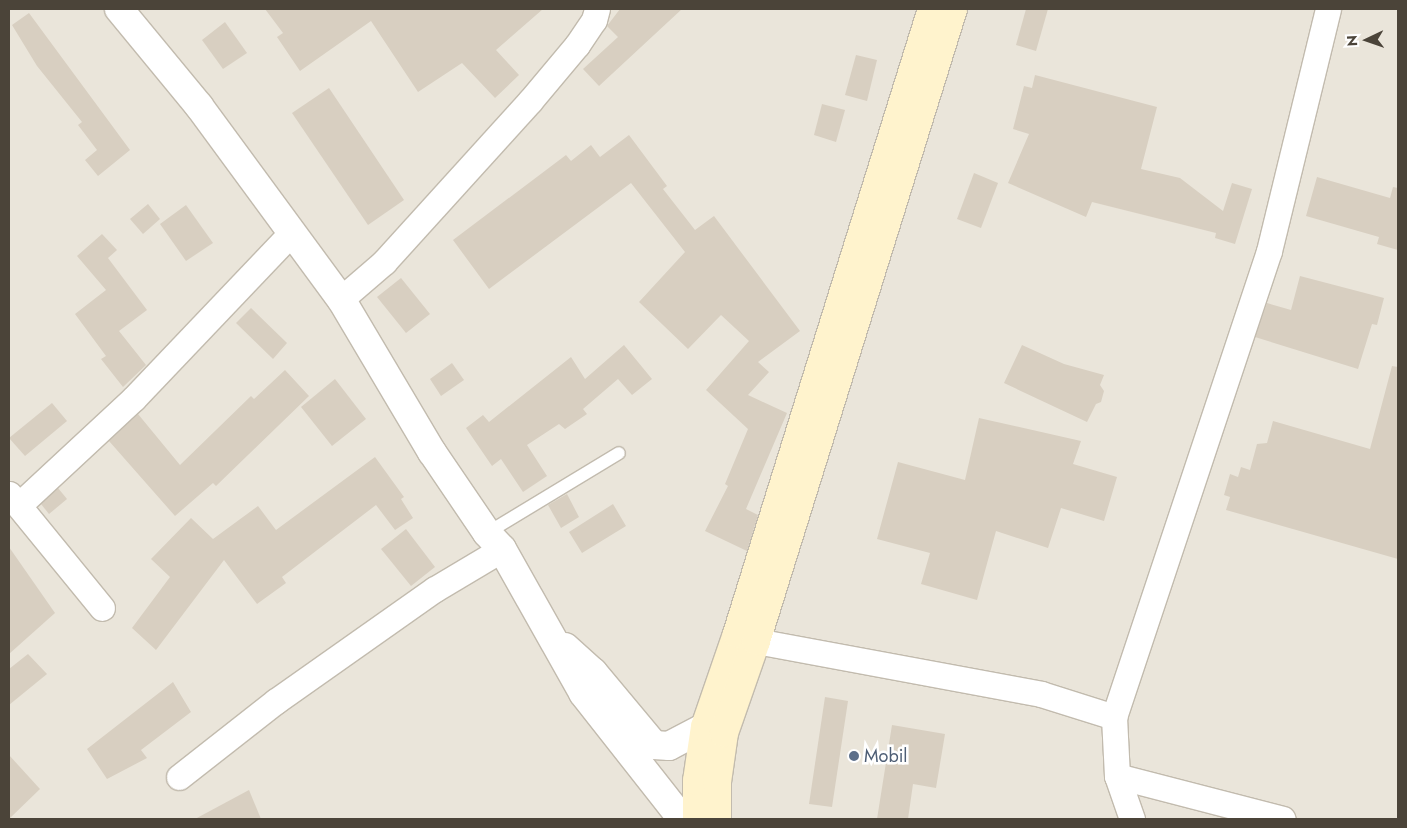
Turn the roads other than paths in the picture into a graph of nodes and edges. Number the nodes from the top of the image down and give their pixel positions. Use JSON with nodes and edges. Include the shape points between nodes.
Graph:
{"nodes":[{"id":1,"x":119,"y":9,"type":"edge"},
{"id":2,"x":597,"y":9,"type":"edge"},
{"id":3,"x":932,"y":9,"type":"edge"},
{"id":4,"x":953,"y":9,"type":"edge"},
{"id":5,"x":1328,"y":9,"type":"edge"},
{"id":6,"x":290,"y":234,"type":"junction"},
{"id":7,"x":341,"y":299,"type":"junction"},
{"id":8,"x":619,"y":452,"type":"dead end"},
{"id":9,"x":14,"y":500,"type":"edge"},
{"id":10,"x":494,"y":541,"type":"junction"},
{"id":11,"x":102,"y":608,"type":"dead end"},
{"id":12,"x":553,"y":636,"type":"junction"},
{"id":13,"x":756,"y":641,"type":"junction"},
{"id":14,"x":1114,"y":717,"type":"junction"},
{"id":15,"x":705,"y":728,"type":"junction"},
{"id":16,"x":1117,"y":776,"type":"junction"},
{"id":17,"x":179,"y":777,"type":"dead end"},
{"id":18,"x":682,"y":819,"type":"edge"},
{"id":19,"x":697,"y":819,"type":"edge"},
{"id":20,"x":717,"y":819,"type":"edge"},
{"id":21,"x":1132,"y":819,"type":"edge"},
{"id":22,"x":1283,"y":819,"type":"edge"}],
"edges":[{"from":1,"to":6,"type":"street","via":[[199,106]]},
{"from":2,"to":7,"type":"street","via":[[594,20],[577,45],[530,101],[384,262]]},
{"from":3,"to":15,"type":"main road"},
{"from":4,"to":13,"type":"main road"},
{"from":5,"to":14,"type":"street","via":[[1269,251]]},
{"from":6,"to":7,"type":"street"},
{"from":6,"to":9,"type":"street","via":[[134,398]]},
{"from":7,"to":10,"type":"street","via":[[432,452]]},
{"from":8,"to":10,"type":"lane"},
{"from":9,"to":11,"type":"street"},
{"from":10,"to":12,"type":"street"},
{"from":10,"to":17,"type":"street","via":[[435,589],[292,690]]},
{"from":12,"to":15,"type":"street","via":[[593,672],[654,745],[669,746]]},
{"from":12,"to":18,"type":"street","via":[[583,693]]},
{"from":13,"to":14,"type":"street","via":[[1041,694]]},
{"from":13,"to":20,"type":"main road","via":[[722,740]]},
{"from":14,"to":16,"type":"street"},
{"from":15,"to":19,"type":"main road","via":[[697,781]]},
{"from":16,"to":21,"type":"street"},
{"from":16,"to":22,"type":"street"}]}
